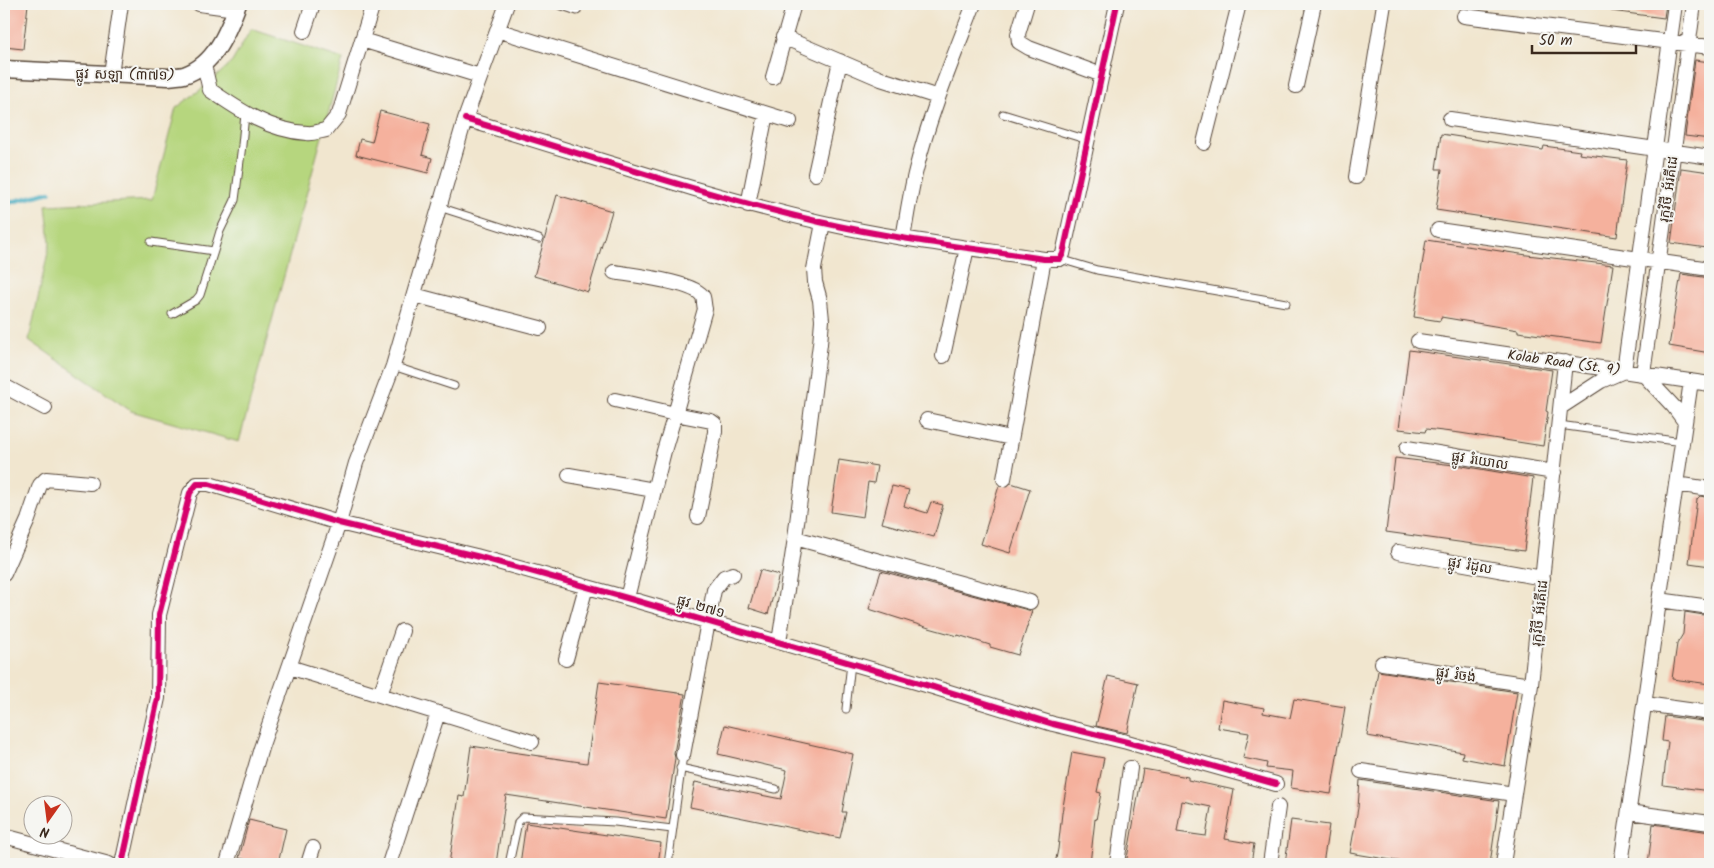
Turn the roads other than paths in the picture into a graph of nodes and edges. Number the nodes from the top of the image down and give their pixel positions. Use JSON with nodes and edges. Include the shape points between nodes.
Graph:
{"nodes":[{"id":1,"x":121,"y":4,"type":"edge"},
{"id":2,"x":199,"y":4,"type":"edge"},
{"id":3,"x":313,"y":4,"type":"edge"},
{"id":4,"x":373,"y":4,"type":"edge"},
{"id":5,"x":507,"y":4,"type":"edge"},
{"id":6,"x":556,"y":4,"type":"edge"},
{"id":7,"x":794,"y":4,"type":"edge"},
{"id":8,"x":974,"y":4,"type":"edge"},
{"id":9,"x":1027,"y":4,"type":"edge"},
{"id":10,"x":1118,"y":4,"type":"edge"},
{"id":11,"x":1239,"y":4,"type":"edge"},
{"id":12,"x":1314,"y":4,"type":"edge"},
{"id":13,"x":1384,"y":4,"type":"edge"},
{"id":14,"x":1676,"y":4,"type":"edge"},
{"id":15,"x":1694,"y":4,"type":"edge"},
{"id":16,"x":237,"y":6,"type":"edge"},
{"id":17,"x":577,"y":11,"type":"dead end"},
{"id":18,"x":1464,"y":16,"type":"dead end"},
{"id":19,"x":497,"y":30,"type":"junction"},
{"id":20,"x":304,"y":31,"type":"dead end"},
{"id":21,"x":783,"y":37,"type":"junction"},
{"id":22,"x":362,"y":40,"type":"junction"},
{"id":23,"x":1670,"y":41,"type":"junction"},
{"id":24,"x":1688,"y":44,"type":"junction"},
{"id":25,"x":1710,"y":47,"type":"edge"},
{"id":26,"x":840,"y":61,"type":"junction"},
{"id":27,"x":204,"y":65,"type":"junction"},
{"id":28,"x":4,"y":70,"type":"edge"},
{"id":29,"x":111,"y":74,"type":"junction"},
{"id":30,"x":1102,"y":75,"type":"junction"},
{"id":31,"x":480,"y":76,"type":"junction"},
{"id":32,"x":773,"y":77,"type":"dead end"},
{"id":33,"x":1296,"y":86,"type":"dead end"},
{"id":34,"x":938,"y":97,"type":"junction"},
{"id":35,"x":245,"y":114,"type":"junction"},
{"id":36,"x":766,"y":114,"type":"junction"},
{"id":37,"x":1003,"y":114,"type":"dead end"},
{"id":38,"x":464,"y":119,"type":"junction"},
{"id":39,"x":1450,"y":119,"type":"dead end"},
{"id":40,"x":790,"y":120,"type":"dead end"},
{"id":41,"x":1088,"y":140,"type":"junction"},
{"id":42,"x":1204,"y":143,"type":"dead end"},
{"id":43,"x":1655,"y":149,"type":"junction"},
{"id":44,"x":1674,"y":152,"type":"junction"},
{"id":45,"x":1710,"y":157,"type":"edge"},
{"id":46,"x":815,"y":174,"type":"dead end"},
{"id":47,"x":1356,"y":177,"type":"dead end"},
{"id":48,"x":748,"y":204,"type":"junction"},
{"id":49,"x":439,"y":206,"type":"junction"},
{"id":50,"x":823,"y":223,"type":"junction"},
{"id":51,"x":1438,"y":230,"type":"dead end"},
{"id":52,"x":903,"y":238,"type":"junction"},
{"id":53,"x":539,"y":239,"type":"dead end"},
{"id":54,"x":151,"y":242,"type":"dead end"},
{"id":55,"x":967,"y":248,"type":"junction"},
{"id":56,"x":214,"y":251,"type":"junction"},
{"id":57,"x":1640,"y":258,"type":"junction"},
{"id":58,"x":1044,"y":259,"type":"junction"},
{"id":59,"x":1060,"y":259,"type":"junction"},
{"id":60,"x":1659,"y":261,"type":"junction"},
{"id":61,"x":1710,"y":269,"type":"edge"},
{"id":62,"x":614,"y":272,"type":"dead end"},
{"id":63,"x":414,"y":295,"type":"junction"},
{"id":64,"x":1286,"y":303,"type":"dead end"},
{"id":65,"x":172,"y":314,"type":"dead end"},
{"id":66,"x":540,"y":328,"type":"dead end"},
{"id":67,"x":1418,"y":341,"type":"dead end"},
{"id":68,"x":943,"y":356,"type":"dead end"},
{"id":69,"x":1565,"y":362,"type":"junction"},
{"id":70,"x":393,"y":366,"type":"junction"},
{"id":71,"x":1624,"y":371,"type":"junction"},
{"id":72,"x":1643,"y":374,"type":"junction"},
{"id":73,"x":1691,"y":381,"type":"junction"},
{"id":74,"x":1710,"y":384,"type":"edge"},
{"id":75,"x":4,"y":386,"type":"edge"},
{"id":76,"x":454,"y":386,"type":"dead end"},
{"id":77,"x":615,"y":400,"type":"dead end"},
{"id":78,"x":1561,"y":407,"type":"junction"},
{"id":79,"x":46,"y":408,"type":"dead end"},
{"id":80,"x":676,"y":414,"type":"junction"},
{"id":81,"x":927,"y":420,"type":"dead end"},
{"id":82,"x":1685,"y":422,"type":"junction"},
{"id":83,"x":1559,"y":425,"type":"junction"},
{"id":84,"x":1011,"y":438,"type":"junction"},
{"id":85,"x":1682,"y":442,"type":"junction"},
{"id":86,"x":1407,"y":448,"type":"dead end"},
{"id":87,"x":1554,"y":472,"type":"junction"},
{"id":88,"x":569,"y":475,"type":"dead end"},
{"id":89,"x":1004,"y":479,"type":"dead end"},
{"id":90,"x":90,"y":483,"type":"dead end"},
{"id":91,"x":1676,"y":484,"type":"junction"},
{"id":92,"x":1710,"y":489,"type":"edge"},
{"id":93,"x":654,"y":490,"type":"junction"},
{"id":94,"x":698,"y":518,"type":"dead end"},
{"id":95,"x":339,"y":523,"type":"junction"},
{"id":96,"x":795,"y":538,"type":"junction"},
{"id":97,"x":1398,"y":552,"type":"dead end"},
{"id":98,"x":4,"y":574,"type":"edge"},
{"id":99,"x":733,"y":574,"type":"dead end"},
{"id":100,"x":1543,"y":578,"type":"junction"},
{"id":101,"x":586,"y":587,"type":"junction"},
{"id":102,"x":627,"y":598,"type":"junction"},
{"id":103,"x":1659,"y":600,"type":"junction"},
{"id":104,"x":1030,"y":602,"type":"dead end"},
{"id":105,"x":1710,"y":607,"type":"edge"},
{"id":106,"x":707,"y":621,"type":"junction"},
{"id":107,"x":402,"y":631,"type":"dead end"},
{"id":108,"x":779,"y":642,"type":"junction"},
{"id":109,"x":566,"y":659,"type":"dead end"},
{"id":110,"x":851,"y":663,"type":"junction"},
{"id":111,"x":1382,"y":663,"type":"dead end"},
{"id":112,"x":289,"y":667,"type":"junction"},
{"id":113,"x":1531,"y":685,"type":"junction"},
{"id":114,"x":380,"y":695,"type":"junction"},
{"id":115,"x":1644,"y":704,"type":"junction"},
{"id":116,"x":846,"y":709,"type":"dead end"},
{"id":117,"x":438,"y":713,"type":"junction"},
{"id":118,"x":1710,"y":713,"type":"edge"},
{"id":119,"x":532,"y":742,"type":"dead end"},
{"id":120,"x":682,"y":761,"type":"junction"},
{"id":121,"x":1130,"y":768,"type":"dead end"},
{"id":122,"x":1361,"y":771,"type":"dead end"},
{"id":123,"x":1276,"y":784,"type":"dead end"},
{"id":124,"x":776,"y":789,"type":"dead end"},
{"id":125,"x":1514,"y":794,"type":"junction"},
{"id":126,"x":1278,"y":807,"type":"dead end"},
{"id":127,"x":1629,"y":812,"type":"junction"},
{"id":128,"x":1710,"y":823,"type":"edge"},
{"id":129,"x":672,"y":829,"type":"junction"},
{"id":130,"x":4,"y":836,"type":"edge"},
{"id":131,"x":313,"y":848,"type":"dead end"},
{"id":132,"x":1505,"y":860,"type":"edge"},
{"id":133,"x":109,"y":864,"type":"edge"},
{"id":134,"x":122,"y":864,"type":"edge"},
{"id":135,"x":227,"y":864,"type":"edge"},
{"id":136,"x":308,"y":864,"type":"edge"},
{"id":137,"x":388,"y":864,"type":"edge"},
{"id":138,"x":509,"y":864,"type":"edge"},
{"id":139,"x":668,"y":864,"type":"edge"},
{"id":140,"x":1117,"y":864,"type":"edge"},
{"id":141,"x":1270,"y":864,"type":"edge"},
{"id":142,"x":1621,"y":864,"type":"edge"}],
"edges":[{"from":1,"to":29,"type":"street"},
{"from":2,"to":16,"type":"street"},
{"from":3,"to":20,"type":"street"},
{"from":4,"to":22,"type":"street"},
{"from":5,"to":19,"type":"street"},
{"from":6,"to":17,"type":"lane"},
{"from":7,"to":21,"type":"street"},
{"from":8,"to":34,"type":"street"},
{"from":9,"to":30,"type":"street","via":[[1018,34],[1020,42]]},
{"from":10,"to":30,"type":"street"},
{"from":11,"to":42,"type":"street"},
{"from":12,"to":33,"type":"street"},
{"from":13,"to":47,"type":"street"},
{"from":14,"to":23,"type":"street","name":"រុក្ខវិថី អ័រគីដេ"},
{"from":15,"to":24,"type":"street","name":"រុក្ខវិថី អ័រគីដេ"},
{"from":16,"to":27,"type":"street","name":"ផ្លូវ សឡា (៣៧១)","via":[[221,44]]},
{"from":18,"to":23,"type":"street"},
{"from":19,"to":31,"type":"street"},
{"from":19,"to":36,"type":"street"},
{"from":21,"to":26,"type":"street"},
{"from":21,"to":32,"type":"street"},
{"from":22,"to":31,"type":"street"},
{"from":22,"to":35,"type":"street","via":[[339,114],[326,130],[308,134],[278,128]]},
{"from":23,"to":24,"type":"street"},
{"from":23,"to":43,"type":"street","name":"រុក្ខវិថី អ័រគីដេ"},
{"from":24,"to":25,"type":"street"},
{"from":24,"to":44,"type":"street","name":"រុក្ខវិថី អ័រគីដេ"},
{"from":26,"to":34,"type":"street","via":[[881,79]]},
{"from":26,"to":46,"type":"street"},
{"from":27,"to":29,"type":"street","name":"ផ្លូវ សឡា (៣៧១)","via":[[184,75],[168,77]]},
{"from":27,"to":35,"type":"street","via":[[210,90]]},
{"from":28,"to":29,"type":"street","name":"ផ្លូវ សឡា (៣៧១)"},
{"from":30,"to":41,"type":"street"},
{"from":31,"to":38,"type":"street"},
{"from":34,"to":52,"type":"street","via":[[916,171]]},
{"from":35,"to":56,"type":"lane","via":[[235,200]]},
{"from":36,"to":40,"type":"street"},
{"from":36,"to":48,"type":"street"},
{"from":37,"to":41,"type":"lane"},
{"from":38,"to":48,"type":"street"},
{"from":38,"to":49,"type":"street"},
{"from":39,"to":43,"type":"street"},
{"from":41,"to":59,"type":"street"},
{"from":43,"to":44,"type":"street"},
{"from":43,"to":57,"type":"street","name":"រុក្ខវិថី អ័រគីដេ"},
{"from":44,"to":45,"type":"street"},
{"from":44,"to":60,"type":"street","name":"រុក្ខវិថី អ័រគីដេ"},
{"from":48,"to":50,"type":"street"},
{"from":49,"to":53,"type":"lane"},
{"from":49,"to":63,"type":"street"},
{"from":50,"to":52,"type":"street"},
{"from":50,"to":96,"type":"street","via":[[814,269],[822,320],[820,344]]},
{"from":51,"to":57,"type":"street"},
{"from":52,"to":55,"type":"street"},
{"from":54,"to":56,"type":"lane"},
{"from":55,"to":58,"type":"street"},
{"from":55,"to":68,"type":"street"},
{"from":56,"to":65,"type":"lane","via":[[200,295]]},
{"from":57,"to":60,"type":"street"},
{"from":57,"to":71,"type":"street","name":"រុក្ខវិថី អ័រគីដេ"},
{"from":58,"to":59,"type":"street"},
{"from":58,"to":84,"type":"street"},
{"from":59,"to":64,"type":"lane","via":[[1097,270]]},
{"from":60,"to":61,"type":"street"},
{"from":60,"to":72,"type":"street","name":"រុក្ខវិថី អ័រគីដេ"},
{"from":62,"to":80,"type":"street","via":[[688,286],[703,297],[705,309]]},
{"from":63,"to":66,"type":"street"},
{"from":63,"to":70,"type":"street"},
{"from":67,"to":69,"type":"street","name":"Kolab Road (St. 9)"},
{"from":69,"to":71,"type":"street","name":"Kolab Road (St. 9)"},
{"from":69,"to":78,"type":"street","name":"រុក្ខវិថី អ័រគីដេ"},
{"from":70,"to":76,"type":"lane"},
{"from":70,"to":95,"type":"street","via":[[356,463]]},
{"from":71,"to":72,"type":"street","name":"Kolab Road (St. 9)"},
{"from":71,"to":78,"type":"street","via":[[1601,381]]},
{"from":72,"to":73,"type":"street","name":"Kolab Road (St. 9)"},
{"from":72,"to":82,"type":"street"},
{"from":73,"to":74,"type":"street","name":"Kolab Road (St. 9)"},
{"from":73,"to":82,"type":"street"},
{"from":75,"to":79,"type":"street"},
{"from":77,"to":80,"type":"street"},
{"from":78,"to":83,"type":"street","name":"រុក្ខវិថី អ័រគីដេ"},
{"from":80,"to":93,"type":"street"},
{"from":80,"to":94,"type":"street","via":[[714,424]]},
{"from":81,"to":84,"type":"street"},
{"from":82,"to":85,"type":"street"},
{"from":83,"to":85,"type":"lane"},
{"from":83,"to":87,"type":"street","name":"រុក្ខវិថី អ័រគីដេ"},
{"from":84,"to":89,"type":"street"},
{"from":85,"to":91,"type":"street"},
{"from":86,"to":87,"type":"street","name":"ផ្លូវ រំយោល"},
{"from":87,"to":100,"type":"street","name":"រុក្ខវិថី អ័រគីដេ"},
{"from":88,"to":93,"type":"street"},
{"from":90,"to":98,"type":"street","via":[[46,479],[40,485]]},
{"from":91,"to":92,"type":"street"},
{"from":91,"to":103,"type":"street"},
{"from":93,"to":102,"type":"street"},
{"from":95,"to":101,"type":"street","name":"ផ្លូវ ២៧១"},
{"from":95,"to":112,"type":"street"},
{"from":95,"to":134,"type":"street","name":"ផ្លូវ ២៧១","via":[[209,484],[196,484],[190,493],[159,615],[158,698]]},
{"from":96,"to":104,"type":"street"},
{"from":96,"to":108,"type":"street"},
{"from":97,"to":100,"type":"street","name":"ផ្លូវ រំដូល"},
{"from":99,"to":106,"type":"street","via":[[724,577],[714,590]]},
{"from":100,"to":113,"type":"street","name":"រុក្ខវិថី អ័រគីដេ"},
{"from":101,"to":102,"type":"street","name":"ផ្លូវ ២៧១"},
{"from":101,"to":109,"type":"street"},
{"from":102,"to":106,"type":"street","name":"ផ្លូវ ២៧១"},
{"from":103,"to":105,"type":"street"},
{"from":103,"to":115,"type":"street"},
{"from":106,"to":108,"type":"street","name":"ផ្លូវ ២៧១"},
{"from":106,"to":120,"type":"street"},
{"from":107,"to":114,"type":"street"},
{"from":108,"to":110,"type":"street","name":"ផ្លូវ ២៧១"},
{"from":110,"to":116,"type":"lane"},
{"from":110,"to":123,"type":"street","name":"ផ្លូវ ២៧១","via":[[1054,724]]},
{"from":111,"to":113,"type":"street","name":"ផ្លូវ រំចង់"},
{"from":112,"to":114,"type":"street"},
{"from":112,"to":135,"type":"street"},
{"from":113,"to":125,"type":"street","name":"រុក្ខវិថី អ័រគីដេ"},
{"from":114,"to":117,"type":"street"},
{"from":115,"to":118,"type":"street"},
{"from":115,"to":127,"type":"street"},
{"from":117,"to":119,"type":"street"},
{"from":117,"to":137,"type":"street"},
{"from":120,"to":124,"type":"lane"},
{"from":120,"to":129,"type":"lane"},
{"from":121,"to":140,"type":"street"},
{"from":122,"to":125,"type":"street"},
{"from":125,"to":132,"type":"street","name":"រុក្ខវិថី អ័រគីដេ"},
{"from":126,"to":141,"type":"street"},
{"from":127,"to":128,"type":"street"},
{"from":127,"to":142,"type":"street"},
{"from":129,"to":138,"type":"lane","via":[[523,817],[518,822]]},
{"from":129,"to":139,"type":"lane"},
{"from":130,"to":133,"type":"street"},
{"from":131,"to":136,"type":"street"}]}
